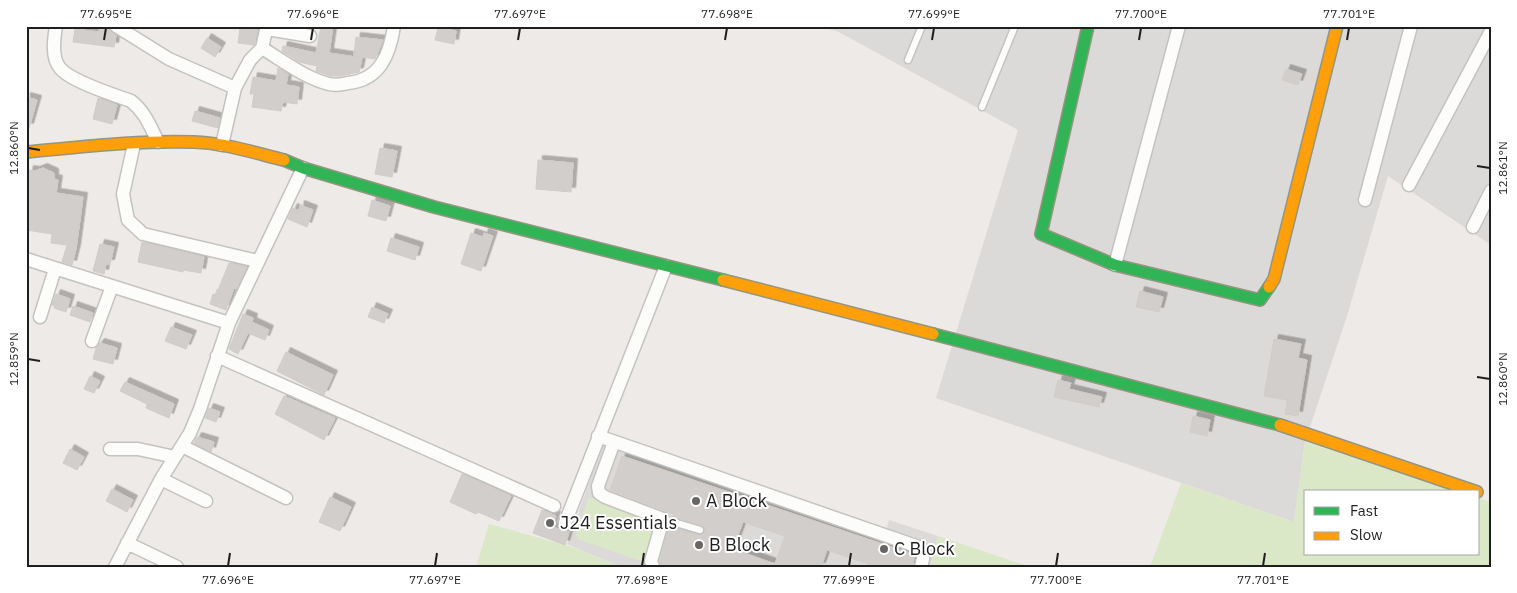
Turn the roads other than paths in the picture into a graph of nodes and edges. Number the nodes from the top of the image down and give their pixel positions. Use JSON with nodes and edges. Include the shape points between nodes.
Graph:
{"nodes":[{"id":1,"x":56,"y":26,"type":"edge"},
{"id":2,"x":116,"y":26,"type":"edge"},
{"id":3,"x":394,"y":26,"type":"edge"},
{"id":4,"x":922,"y":26,"type":"edge"},
{"id":5,"x":1014,"y":26,"type":"edge"},
{"id":6,"x":1088,"y":26,"type":"edge"},
{"id":7,"x":1179,"y":26,"type":"edge"},
{"id":8,"x":1337,"y":26,"type":"edge"},
{"id":9,"x":1411,"y":26,"type":"edge"},
{"id":10,"x":267,"y":28,"type":"edge"},
{"id":11,"x":1491,"y":31,"type":"edge"},
{"id":12,"x":310,"y":36,"type":"dead end"},
{"id":13,"x":262,"y":48,"type":"junction"},
{"id":14,"x":908,"y":60,"type":"dead end"},
{"id":15,"x":235,"y":88,"type":"junction"},
{"id":16,"x":982,"y":107,"type":"dead end"},
{"id":17,"x":158,"y":142,"type":"junction"},
{"id":18,"x":134,"y":144,"type":"junction"},
{"id":19,"x":222,"y":146,"type":"junction"},
{"id":20,"x":26,"y":152,"type":"edge"},
{"id":21,"x":303,"y":168,"type":"junction"},
{"id":22,"x":1409,"y":185,"type":"dead end"},
{"id":23,"x":1491,"y":191,"type":"edge"},
{"id":24,"x":1365,"y":200,"type":"dead end"},
{"id":25,"x":1474,"y":227,"type":"dead end"},
{"id":26,"x":26,"y":260,"type":"edge"},
{"id":27,"x":257,"y":261,"type":"junction"},
{"id":28,"x":1115,"y":265,"type":"junction"},
{"id":29,"x":666,"y":266,"type":"junction"},
{"id":30,"x":55,"y":268,"type":"junction"},
{"id":31,"x":112,"y":286,"type":"junction"},
{"id":32,"x":40,"y":317,"type":"dead end"},
{"id":33,"x":229,"y":323,"type":"junction"},
{"id":34,"x":92,"y":341,"type":"dead end"},
{"id":35,"x":218,"y":356,"type":"junction"},
{"id":36,"x":598,"y":436,"type":"junction"},
{"id":37,"x":614,"y":442,"type":"junction"},
{"id":38,"x":110,"y":450,"type":"dead end"},
{"id":39,"x":178,"y":451,"type":"junction"},
{"id":40,"x":592,"y":452,"type":"junction"},
{"id":41,"x":608,"y":458,"type":"junction"},
{"id":42,"x":161,"y":479,"type":"junction"},
{"id":43,"x":1471,"y":490,"type":"edge"},
{"id":44,"x":286,"y":498,"type":"dead end"},
{"id":45,"x":206,"y":501,"type":"dead end"},
{"id":46,"x":554,"y":506,"type":"dead end"},
{"id":47,"x":663,"y":518,"type":"junction"},
{"id":48,"x":565,"y":523,"type":"dead end"},
{"id":49,"x":700,"y":530,"type":"dead end"},
{"id":50,"x":127,"y":543,"type":"junction"},
{"id":51,"x":115,"y":567,"type":"edge"},
{"id":52,"x":177,"y":567,"type":"edge"},
{"id":53,"x":653,"y":567,"type":"edge"},
{"id":54,"x":921,"y":567,"type":"edge"}],
"edges":[{"from":1,"to":17,"type":"street","via":[[54,52],[58,68],[68,76],[139,107]]},
{"from":2,"to":15,"type":"street","via":[[169,60]]},
{"from":3,"to":13,"type":"street","via":[[391,46],[382,65],[369,78],[353,83],[331,85],[301,72]]},
{"from":4,"to":14,"type":"lane"},
{"from":5,"to":16,"type":"lane"},
{"from":6,"to":28,"type":"street","via":[[1041,234]]},
{"from":7,"to":28,"type":"street"},
{"from":8,"to":28,"type":"street","via":[[1274,279],[1260,300]]},
{"from":9,"to":24,"type":"street"},
{"from":10,"to":12,"type":"street"},
{"from":10,"to":13,"type":"street"},
{"from":11,"to":22,"type":"street"},
{"from":13,"to":15,"type":"street","via":[[250,60]]},
{"from":15,"to":19,"type":"street"},
{"from":17,"to":18,"type":"street"},
{"from":17,"to":19,"type":"street"},
{"from":18,"to":20,"type":"street"},
{"from":18,"to":27,"type":"street","via":[[123,194],[128,220],[144,234]]},
{"from":19,"to":21,"type":"street","via":[[290,161]]},
{"from":21,"to":27,"type":"street"},
{"from":21,"to":29,"type":"street","via":[[434,207]]},
{"from":23,"to":25,"type":"street"},
{"from":26,"to":30,"type":"street"},
{"from":27,"to":33,"type":"street"},
{"from":29,"to":36,"type":"street"},
{"from":29,"to":43,"type":"street","via":[[1294,429]]},
{"from":30,"to":31,"type":"street"},
{"from":30,"to":32,"type":"street"},
{"from":31,"to":33,"type":"street"},
{"from":31,"to":34,"type":"street"},
{"from":33,"to":35,"type":"street"},
{"from":35,"to":39,"type":"street","via":[[200,410]]},
{"from":35,"to":46,"type":"street"},
{"from":36,"to":37,"type":"street"},
{"from":36,"to":40,"type":"street"},
{"from":37,"to":41,"type":"street"},
{"from":37,"to":54,"type":"street","via":[[919,547],[924,556]]},
{"from":38,"to":39,"type":"street"},
{"from":39,"to":42,"type":"street"},
{"from":39,"to":44,"type":"street"},
{"from":40,"to":41,"type":"street"},
{"from":40,"to":48,"type":"street"},
{"from":41,"to":47,"type":"street","via":[[598,493]]},
{"from":42,"to":45,"type":"street"},
{"from":42,"to":50,"type":"street"},
{"from":47,"to":49,"type":"lane"},
{"from":47,"to":53,"type":"street","via":[[651,561]]},
{"from":50,"to":51,"type":"street"},
{"from":50,"to":52,"type":"street"}]}
